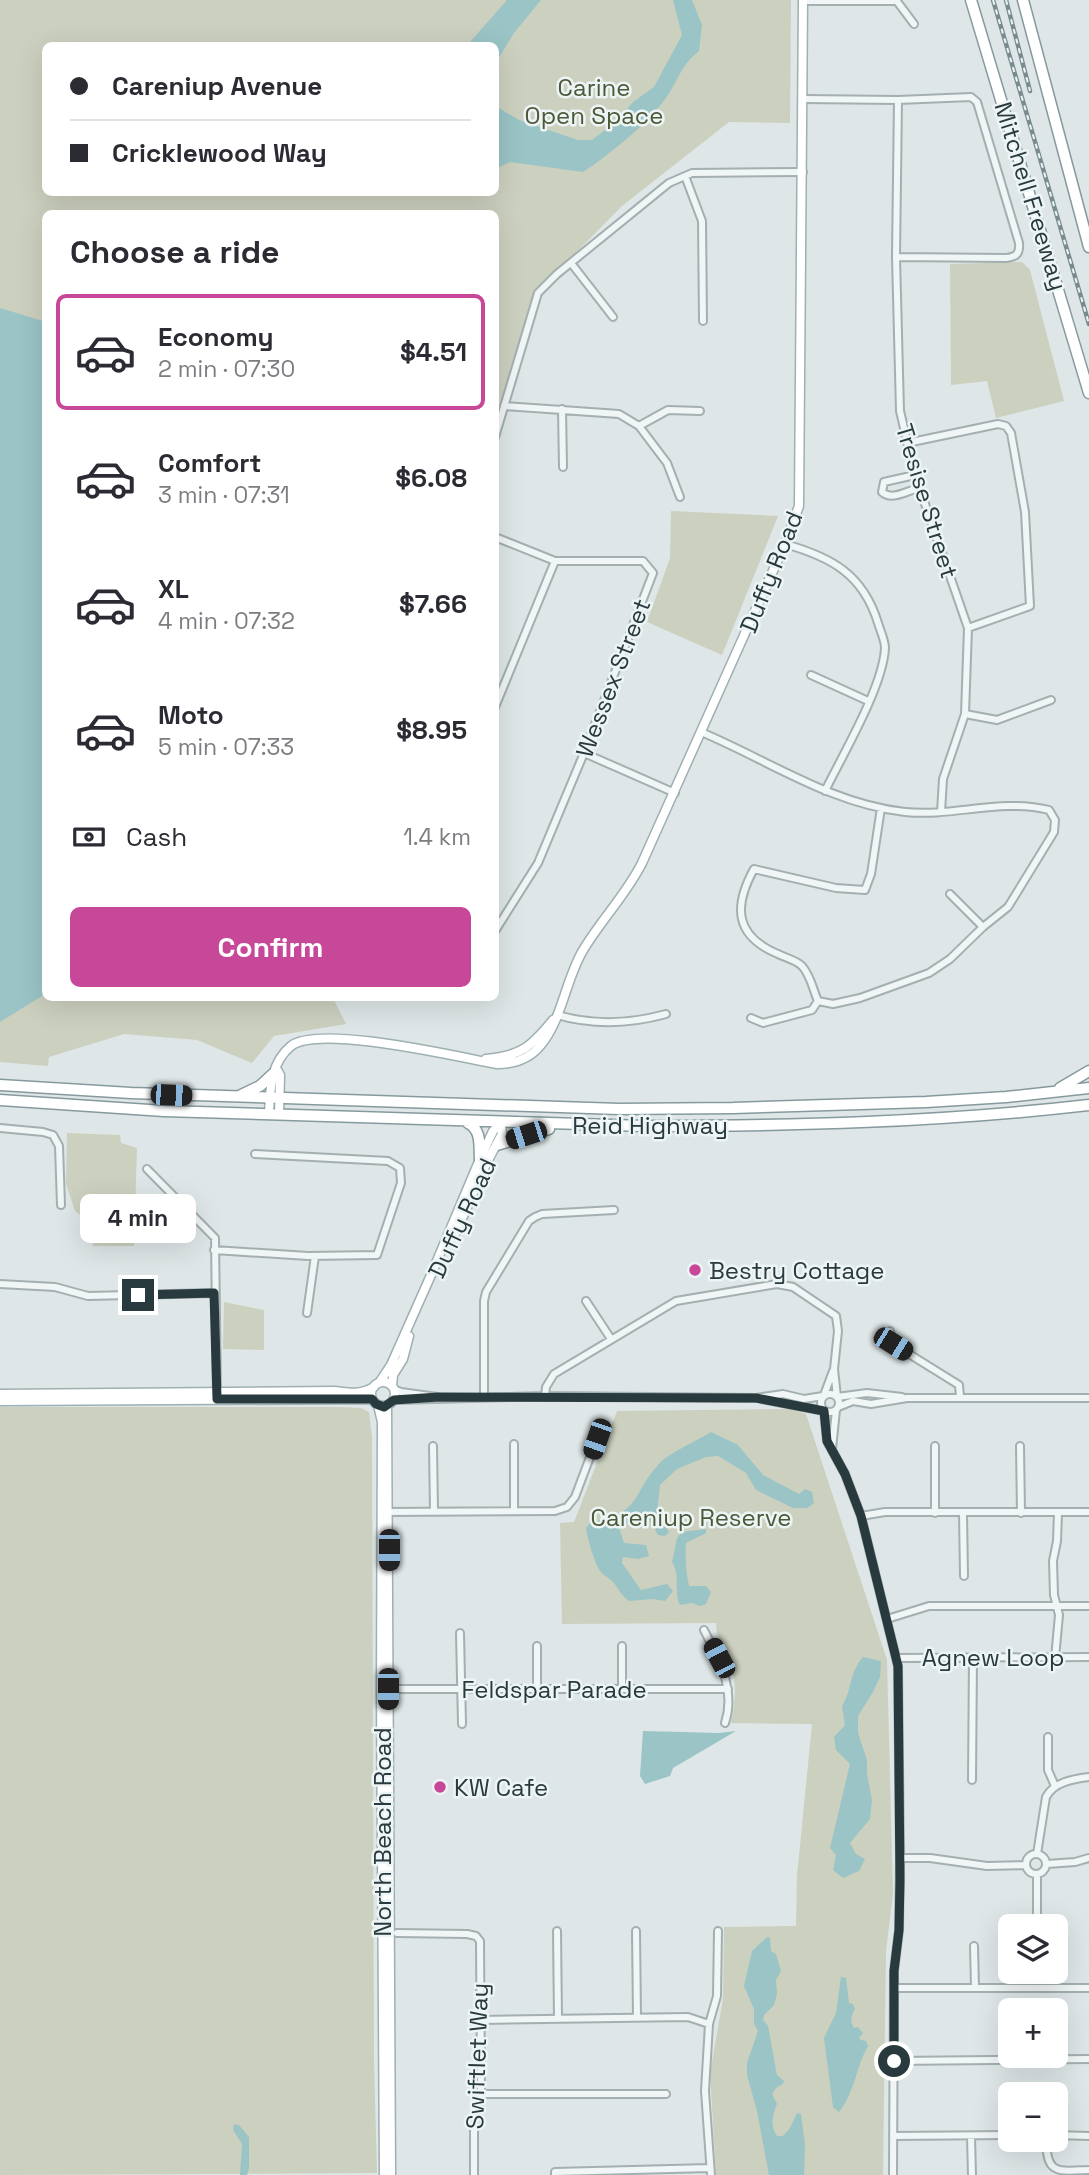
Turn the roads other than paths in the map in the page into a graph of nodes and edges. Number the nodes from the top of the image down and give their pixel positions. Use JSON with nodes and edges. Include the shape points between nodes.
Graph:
{"nodes":[{"id":1,"x":971,"y":0,"type":"edge"},
{"id":2,"x":1023,"y":0,"type":"edge"},
{"id":3,"x":803,"y":1,"type":"edge"},
{"id":4,"x":896,"y":1,"type":"edge"},
{"id":5,"x":914,"y":24,"type":"dead end"},
{"id":6,"x":803,"y":99,"type":"junction"},
{"id":7,"x":898,"y":100,"type":"junction"},
{"id":8,"x":803,"y":172,"type":"junction"},
{"id":9,"x":685,"y":176,"type":"junction"},
{"id":10,"x":1089,"y":247,"type":"edge"},
{"id":11,"x":896,"y":257,"type":"junction"},
{"id":12,"x":571,"y":263,"type":"junction"},
{"id":13,"x":613,"y":317,"type":"dead end"},
{"id":14,"x":702,"y":321,"type":"dead end"},
{"id":15,"x":1089,"y":393,"type":"edge"},
{"id":16,"x":504,"y":406,"type":"junction"},
{"id":17,"x":562,"y":409,"type":"junction"},
{"id":18,"x":700,"y":411,"type":"dead end"},
{"id":19,"x":499,"y":423,"type":"edge"},
{"id":20,"x":639,"y":426,"type":"junction"},
{"id":21,"x":907,"y":443,"type":"junction"},
{"id":22,"x":563,"y":467,"type":"dead end"},
{"id":23,"x":915,"y":475,"type":"junction"},
{"id":24,"x":919,"y":488,"type":"junction"},
{"id":25,"x":680,"y":497,"type":"dead end"},
{"id":26,"x":499,"y":539,"type":"edge"},
{"id":27,"x":785,"y":544,"type":"junction"},
{"id":28,"x":555,"y":561,"type":"junction"},
{"id":29,"x":968,"y":628,"type":"junction"},
{"id":30,"x":811,"y":675,"type":"dead end"},
{"id":31,"x":499,"y":697,"type":"edge"},
{"id":32,"x":1051,"y":700,"type":"dead end"},
{"id":33,"x":868,"y":701,"type":"junction"},
{"id":34,"x":965,"y":714,"type":"junction"},
{"id":35,"x":701,"y":733,"type":"junction"},
{"id":36,"x":584,"y":753,"type":"junction"},
{"id":37,"x":825,"y":791,"type":"junction"},
{"id":38,"x":675,"y":793,"type":"junction"},
{"id":39,"x":881,"y":808,"type":"junction"},
{"id":40,"x":942,"y":812,"type":"junction"},
{"id":41,"x":950,"y":894,"type":"dead end"},
{"id":42,"x":499,"y":925,"type":"edge"},
{"id":43,"x":983,"y":927,"type":"junction"},
{"id":44,"x":818,"y":1001,"type":"junction"},
{"id":45,"x":666,"y":1014,"type":"dead end"},
{"id":46,"x":557,"y":1015,"type":"junction"},
{"id":47,"x":751,"y":1018,"type":"dead end"},
{"id":48,"x":274,"y":1071,"type":"junction"},
{"id":49,"x":1089,"y":1071,"type":"edge"},
{"id":50,"x":0,"y":1085,"type":"edge"},
{"id":51,"x":1089,"y":1088,"type":"edge"},
{"id":52,"x":1053,"y":1091,"type":"junction"},
{"id":53,"x":237,"y":1097,"type":"junction"},
{"id":54,"x":275,"y":1098,"type":"junction"},
{"id":55,"x":0,"y":1100,"type":"edge"},
{"id":56,"x":484,"y":1105,"type":"junction"},
{"id":57,"x":1089,"y":1105,"type":"edge"},
{"id":58,"x":528,"y":1107,"type":"junction"},
{"id":59,"x":1069,"y":1107,"type":"junction"},
{"id":60,"x":1089,"y":1114,"type":"edge"},
{"id":61,"x":274,"y":1115,"type":"junction"},
{"id":62,"x":467,"y":1122,"type":"junction"},
{"id":63,"x":502,"y":1123,"type":"junction"},
{"id":64,"x":591,"y":1126,"type":"junction"},
{"id":65,"x":0,"y":1128,"type":"edge"},
{"id":66,"x":497,"y":1145,"type":"junction"},
{"id":67,"x":255,"y":1154,"type":"dead end"},
{"id":68,"x":480,"y":1160,"type":"junction"},
{"id":69,"x":147,"y":1169,"type":"dead end"},
{"id":70,"x":61,"y":1205,"type":"dead end"},
{"id":71,"x":614,"y":1210,"type":"dead end"},
{"id":72,"x":215,"y":1250,"type":"junction"},
{"id":73,"x":315,"y":1256,"type":"junction"},
{"id":74,"x":0,"y":1284,"type":"edge"},
{"id":75,"x":214,"y":1293,"type":"junction"},
{"id":76,"x":586,"y":1301,"type":"dead end"},
{"id":77,"x":307,"y":1312,"type":"dead end"},
{"id":78,"x":890,"y":1331,"type":"dead end"},
{"id":79,"x":611,"y":1339,"type":"junction"},
{"id":80,"x":834,"y":1369,"type":"junction"},
{"id":81,"x":376,"y":1385,"type":"junction"},
{"id":82,"x":393,"y":1387,"type":"junction"},
{"id":83,"x":0,"y":1394,"type":"edge"},
{"id":84,"x":217,"y":1396,"type":"junction"},
{"id":85,"x":484,"y":1396,"type":"junction"},
{"id":86,"x":545,"y":1396,"type":"junction"},
{"id":87,"x":824,"y":1396,"type":"junction"},
{"id":88,"x":439,"y":1397,"type":"junction"},
{"id":89,"x":837,"y":1397,"type":"junction"},
{"id":90,"x":960,"y":1397,"type":"junction"},
{"id":91,"x":756,"y":1398,"type":"junction"},
{"id":92,"x":907,"y":1398,"type":"junction"},
{"id":93,"x":1089,"y":1398,"type":"edge"},
{"id":94,"x":0,"y":1401,"type":"edge"},
{"id":95,"x":383,"y":1403,"type":"junction"},
{"id":96,"x":837,"y":1409,"type":"junction"},
{"id":97,"x":824,"y":1411,"type":"junction"},
{"id":98,"x":602,"y":1425,"type":"dead end"},
{"id":99,"x":514,"y":1444,"type":"dead end"},
{"id":100,"x":433,"y":1446,"type":"dead end"},
{"id":101,"x":935,"y":1446,"type":"dead end"},
{"id":102,"x":1020,"y":1446,"type":"dead end"},
{"id":103,"x":832,"y":1449,"type":"junction"},
{"id":104,"x":434,"y":1511,"type":"junction"},
{"id":105,"x":514,"y":1511,"type":"junction"},
{"id":106,"x":385,"y":1512,"type":"junction"},
{"id":107,"x":1089,"y":1512,"type":"edge"},
{"id":108,"x":935,"y":1513,"type":"junction"},
{"id":109,"x":963,"y":1513,"type":"junction"},
{"id":110,"x":1021,"y":1513,"type":"junction"},
{"id":111,"x":1058,"y":1513,"type":"junction"},
{"id":112,"x":861,"y":1516,"type":"junction"},
{"id":113,"x":964,"y":1576,"type":"dead end"},
{"id":114,"x":1057,"y":1606,"type":"junction"},
{"id":115,"x":1089,"y":1606,"type":"edge"},
{"id":116,"x":887,"y":1619,"type":"junction"},
{"id":117,"x":704,"y":1630,"type":"dead end"},
{"id":118,"x":460,"y":1633,"type":"dead end"},
{"id":119,"x":537,"y":1646,"type":"dead end"},
{"id":120,"x":622,"y":1646,"type":"dead end"},
{"id":121,"x":1089,"y":1657,"type":"edge"},
{"id":122,"x":897,"y":1658,"type":"junction"},
{"id":123,"x":973,"y":1658,"type":"junction"},
{"id":124,"x":1055,"y":1658,"type":"junction"},
{"id":125,"x":384,"y":1689,"type":"junction"},
{"id":126,"x":461,"y":1689,"type":"junction"},
{"id":127,"x":537,"y":1689,"type":"junction"},
{"id":128,"x":622,"y":1689,"type":"junction"},
{"id":129,"x":727,"y":1689,"type":"junction"},
{"id":130,"x":725,"y":1723,"type":"dead end"},
{"id":131,"x":462,"y":1724,"type":"dead end"},
{"id":132,"x":1048,"y":1737,"type":"dead end"},
{"id":133,"x":1089,"y":1776,"type":"edge"},
{"id":134,"x":972,"y":1780,"type":"dead end"},
{"id":135,"x":1055,"y":1786,"type":"junction"},
{"id":136,"x":1037,"y":1854,"type":"junction"},
{"id":137,"x":900,"y":1857,"type":"junction"},
{"id":138,"x":1089,"y":1858,"type":"edge"},
{"id":139,"x":1047,"y":1864,"type":"junction"},
{"id":140,"x":1026,"y":1865,"type":"junction"},
{"id":141,"x":1037,"y":1874,"type":"junction"},
{"id":142,"x":1037,"y":1914,"type":"edge"},
{"id":143,"x":557,"y":1931,"type":"dead end"},
{"id":144,"x":636,"y":1931,"type":"dead end"},
{"id":145,"x":718,"y":1931,"type":"dead end"},
{"id":146,"x":397,"y":1933,"type":"dead end"},
{"id":147,"x":974,"y":1947,"type":"dead end"},
{"id":148,"x":894,"y":1987,"type":"junction"},
{"id":149,"x":975,"y":1987,"type":"junction"},
{"id":150,"x":1089,"y":1988,"type":"edge"},
{"id":151,"x":637,"y":2017,"type":"junction"},
{"id":152,"x":558,"y":2019,"type":"junction"},
{"id":153,"x":480,"y":2020,"type":"junction"},
{"id":154,"x":709,"y":2024,"type":"junction"},
{"id":155,"x":1089,"y":2059,"type":"edge"},
{"id":156,"x":894,"y":2061,"type":"junction"},
{"id":157,"x":481,"y":2094,"type":"junction"},
{"id":158,"x":666,"y":2094,"type":"dead end"},
{"id":159,"x":998,"y":2135,"type":"edge"},
{"id":160,"x":1068,"y":2135,"type":"edge"},
{"id":161,"x":893,"y":2136,"type":"junction"},
{"id":162,"x":971,"y":2136,"type":"junction"},
{"id":163,"x":1089,"y":2136,"type":"edge"},
{"id":164,"x":1046,"y":2152,"type":"edge"},
{"id":165,"x":1089,"y":2170,"type":"edge"},
{"id":166,"x":710,"y":2172,"type":"edge"},
{"id":167,"x":384,"y":2175,"type":"edge"},
{"id":168,"x":391,"y":2175,"type":"edge"},
{"id":169,"x":474,"y":2175,"type":"edge"},
{"id":170,"x":555,"y":2175,"type":"edge"},
{"id":171,"x":893,"y":2175,"type":"edge"},
{"id":172,"x":972,"y":2175,"type":"edge"}],
"edges":[{"from":1,"to":15,"type":"highway","name":"Mitchell Freeway"},
{"from":2,"to":10,"type":"highway","name":"Mitchell Freeway"},
{"from":3,"to":4,"type":"street"},
{"from":3,"to":6,"type":"main road","name":"Duffy Road"},
{"from":4,"to":5,"type":"street"},
{"from":6,"to":7,"type":"street"},
{"from":6,"to":8,"type":"main road","name":"Duffy Road"},
{"from":7,"to":11,"type":"street","name":"Tresise Street"},
{"from":7,"to":11,"type":"street","via":[[975,99],[1019,248],[1013,257]]},
{"from":8,"to":9,"type":"street"},
{"from":8,"to":27,"type":"main road","name":"Duffy Road","via":[[800,489],[797,516]]},
{"from":9,"to":12,"type":"street","via":[[633,210]]},
{"from":9,"to":14,"type":"street","via":[[702,221]]},
{"from":11,"to":21,"type":"street","name":"Tresise Street","via":[[900,411]]},
{"from":12,"to":13,"type":"street"},
{"from":12,"to":16,"type":"street","via":[[538,293]]},
{"from":16,"to":17,"type":"street"},
{"from":16,"to":19,"type":"street"},
{"from":17,"to":20,"type":"street","via":[[619,414]]},
{"from":17,"to":22,"type":"street"},
{"from":18,"to":20,"type":"street","via":[[668,410]]},
{"from":20,"to":25,"type":"street","via":[[667,463]]},
{"from":21,"to":23,"type":"street","name":"Tresise Street"},
{"from":21,"to":29,"type":"street","via":[[998,424],[1011,433],[1026,512],[1030,606]]},
{"from":23,"to":24,"type":"street","name":"Tresise Street"},
{"from":23,"to":24,"type":"street","via":[[884,482],[882,492],[894,497]]},
{"from":24,"to":29,"type":"street","name":"Tresise Street"},
{"from":26,"to":28,"type":"street","name":"Wessex Street"},
{"from":27,"to":33,"type":"street","via":[[836,564],[870,601],[885,647]]},
{"from":27,"to":35,"type":"main road","name":"Duffy Road"},
{"from":28,"to":31,"type":"street"},
{"from":28,"to":36,"type":"street","name":"Wessex Street","via":[[643,561],[653,573]]},
{"from":29,"to":34,"type":"street","name":"Tresise Street"},
{"from":30,"to":33,"type":"street"},
{"from":32,"to":34,"type":"street","via":[[997,720]]},
{"from":33,"to":37,"type":"street"},
{"from":34,"to":40,"type":"street","name":"Tresise Street","via":[[943,779]]},
{"from":35,"to":37,"type":"street"},
{"from":35,"to":38,"type":"main road","name":"Duffy Road"},
{"from":36,"to":38,"type":"street"},
{"from":36,"to":42,"type":"street","name":"Wessex Street","via":[[538,863]]},
{"from":37,"to":39,"type":"street"},
{"from":38,"to":46,"type":"main road","name":"Duffy Road","via":[[635,878],[581,954]]},
{"from":39,"to":40,"type":"street"},
{"from":39,"to":44,"type":"street","via":[[865,890],[754,869],[746,885],[742,920],[747,934],[760,946],[800,964]]},
{"from":40,"to":43,"type":"street","via":[[1032,806],[1049,810],[1055,820],[1054,832],[1008,907]]},
{"from":41,"to":43,"type":"street"},
{"from":43,"to":44,"type":"street","via":[[929,972],[833,1004]]},
{"from":44,"to":47,"type":"street","via":[[812,1010],[763,1023]]},
{"from":45,"to":46,"type":"street","via":[[591,1023]]},
{"from":46,"to":48,"type":"main road","name":"Duffy Road","via":[[551,1032],[530,1056],[509,1064],[320,1037],[290,1046]]},
{"from":48,"to":53,"type":"highway","via":[[260,1086]]},
{"from":48,"to":54,"type":"main road"},
{"from":49,"to":52,"type":"highway"},
{"from":50,"to":53,"type":"highway","name":"Reid Highway"},
{"from":51,"to":52,"type":"highway","name":"Reid Highway"},
{"from":52,"to":58,"type":"highway","name":"Reid Highway","via":[[824,1106]]},
{"from":53,"to":54,"type":"highway","name":"Reid Highway"},
{"from":54,"to":56,"type":"highway","name":"Reid Highway"},
{"from":54,"to":61,"type":"main road"},
{"from":55,"to":61,"type":"highway","name":"Reid Highway"},
{"from":56,"to":58,"type":"highway","name":"Reid Highway"},
{"from":56,"to":63,"type":"highway","via":[[499,1113]]},
{"from":57,"to":59,"type":"highway","name":"Reid Highway"},
{"from":58,"to":63,"type":"highway","via":[[512,1112]]},
{"from":59,"to":60,"type":"highway"},
{"from":59,"to":64,"type":"highway","name":"Reid Highway","via":[[901,1121]]},
{"from":61,"to":62,"type":"highway","name":"Reid Highway"},
{"from":62,"to":63,"type":"highway","name":"Reid Highway"},
{"from":62,"to":68,"type":"highway","via":[[476,1130]]},
{"from":63,"to":64,"type":"highway","name":"Reid Highway"},
{"from":63,"to":66,"type":"main road","name":"Duffy Road"},
{"from":63,"to":68,"type":"main road","name":"Duffy Road","via":[[493,1131]]},
{"from":64,"to":66,"type":"highway","via":[[541,1130]]},
{"from":65,"to":70,"type":"street","via":[[53,1135],[59,1146]]},
{"from":66,"to":82,"type":"main road","name":"Duffy Road","via":[[415,1320],[403,1359],[394,1370]]},
{"from":67,"to":73,"type":"street","via":[[388,1161],[400,1168],[401,1183],[377,1255]]},
{"from":68,"to":81,"type":"main road","name":"Duffy Road","via":[[391,1365]]},
{"from":69,"to":72,"type":"street","via":[[215,1238]]},
{"from":71,"to":85,"type":"street","via":[[542,1214],[530,1222],[486,1292]]},
{"from":72,"to":73,"type":"street"},
{"from":72,"to":75,"type":"street"},
{"from":73,"to":77,"type":"street"},
{"from":74,"to":75,"type":"street","via":[[55,1287],[88,1296]]},
{"from":75,"to":84,"type":"street"},
{"from":76,"to":79,"type":"street"},
{"from":78,"to":90,"type":"street","via":[[893,1344],[959,1385]]},
{"from":79,"to":80,"type":"street","via":[[676,1301],[777,1284],[793,1287],[836,1316]]},
{"from":79,"to":86,"type":"street","via":[[554,1374]]},
{"from":80,"to":87,"type":"street"},
{"from":80,"to":89,"type":"street"},
{"from":81,"to":82,"type":"main road","via":[[386,1382]]},
{"from":81,"to":84,"type":"main road","via":[[354,1394]]},
{"from":81,"to":95,"type":"main road"},
{"from":82,"to":88,"type":"street"},
{"from":82,"to":95,"type":"main road"},
{"from":83,"to":84,"type":"main road"},
{"from":84,"to":94,"type":"main road"},
{"from":84,"to":95,"type":"main road"},
{"from":85,"to":86,"type":"street"},
{"from":85,"to":88,"type":"street"},
{"from":86,"to":91,"type":"street"},
{"from":87,"to":89,"type":"street"},
{"from":87,"to":91,"type":"street"},
{"from":87,"to":97,"type":"street","via":[[820,1403]]},
{"from":88,"to":95,"type":"street"},
{"from":89,"to":92,"type":"street","via":[[867,1393]]},
{"from":89,"to":96,"type":"street"},
{"from":90,"to":92,"type":"street"},
{"from":90,"to":93,"type":"street"},
{"from":91,"to":97,"type":"street"},
{"from":92,"to":96,"type":"street","via":[[870,1404],[853,1401]]},
{"from":95,"to":106,"type":"main road","name":"North Beach Road","via":[[380,1434]]},
{"from":96,"to":97,"type":"street"},
{"from":96,"to":103,"type":"street"},
{"from":97,"to":103,"type":"street"},
{"from":98,"to":105,"type":"street","via":[[579,1488],[566,1507]]},
{"from":99,"to":105,"type":"street"},
{"from":100,"to":104,"type":"street"},
{"from":101,"to":108,"type":"street"},
{"from":102,"to":110,"type":"street"},
{"from":103,"to":112,"type":"street"},
{"from":104,"to":105,"type":"street"},
{"from":104,"to":106,"type":"street"},
{"from":106,"to":125,"type":"main road","name":"North Beach Road"},
{"from":107,"to":111,"type":"street"},
{"from":108,"to":109,"type":"street"},
{"from":108,"to":112,"type":"street"},
{"from":109,"to":110,"type":"street"},
{"from":109,"to":113,"type":"street"},
{"from":110,"to":111,"type":"street"},
{"from":111,"to":114,"type":"street","via":[[1053,1580]]},
{"from":112,"to":116,"type":"street"},
{"from":114,"to":115,"type":"street"},
{"from":114,"to":116,"type":"street","via":[[929,1606]]},
{"from":114,"to":124,"type":"street"},
{"from":116,"to":122,"type":"street"},
{"from":117,"to":129,"type":"street","via":[[726,1675]]},
{"from":118,"to":126,"type":"street"},
{"from":119,"to":127,"type":"street"},
{"from":120,"to":128,"type":"street"},
{"from":121,"to":124,"type":"street","name":"Agnew Loop"},
{"from":122,"to":123,"type":"street","name":"Agnew Loop"},
{"from":122,"to":137,"type":"street"},
{"from":123,"to":124,"type":"street","name":"Agnew Loop"},
{"from":123,"to":134,"type":"street"},
{"from":125,"to":126,"type":"street","name":"Feldspar Parade"},
{"from":125,"to":167,"type":"main road","name":"North Beach Road"},
{"from":125,"to":168,"type":"main road","name":"North Beach Road"},
{"from":126,"to":127,"type":"street","name":"Feldspar Parade"},
{"from":126,"to":131,"type":"street"},
{"from":127,"to":128,"type":"street","name":"Feldspar Parade"},
{"from":128,"to":129,"type":"street","name":"Feldspar Parade"},
{"from":129,"to":130,"type":"street"},
{"from":132,"to":135,"type":"street","via":[[1048,1770]]},
{"from":133,"to":135,"type":"street"},
{"from":135,"to":136,"type":"street","via":[[1046,1797]]},
{"from":136,"to":139,"type":"street"},
{"from":136,"to":140,"type":"street","via":[[1030,1856]]},
{"from":137,"to":140,"type":"street"},
{"from":137,"to":148,"type":"street"},
{"from":138,"to":139,"type":"street"},
{"from":139,"to":141,"type":"street"},
{"from":140,"to":141,"type":"street","via":[[1029,1872]]},
{"from":141,"to":142,"type":"street"},
{"from":143,"to":152,"type":"street"},
{"from":144,"to":151,"type":"street"},
{"from":145,"to":154,"type":"street","via":[[717,1996]]},
{"from":146,"to":153,"type":"street","name":"Swiftlet Way","via":[[478,1937]]},
{"from":147,"to":149,"type":"street"},
{"from":148,"to":149,"type":"street"},
{"from":148,"to":156,"type":"street"},
{"from":149,"to":150,"type":"street"},
{"from":151,"to":152,"type":"street"},
{"from":151,"to":154,"type":"street","via":[[688,2017]]},
{"from":152,"to":153,"type":"street"},
{"from":153,"to":157,"type":"street","name":"Swiftlet Way"},
{"from":154,"to":166,"type":"street","via":[[705,2091]]},
{"from":155,"to":156,"type":"street"},
{"from":156,"to":161,"type":"street"},
{"from":157,"to":158,"type":"street"},
{"from":157,"to":169,"type":"street","name":"Swiftlet Way","via":[[474,2131]]},
{"from":159,"to":162,"type":"street"},
{"from":160,"to":163,"type":"street"},
{"from":161,"to":162,"type":"street"},
{"from":161,"to":171,"type":"street"},
{"from":162,"to":172,"type":"street"},
{"from":164,"to":165,"type":"street","via":[[1046,2160],[1058,2171]]},
{"from":166,"to":170,"type":"street"}]}
